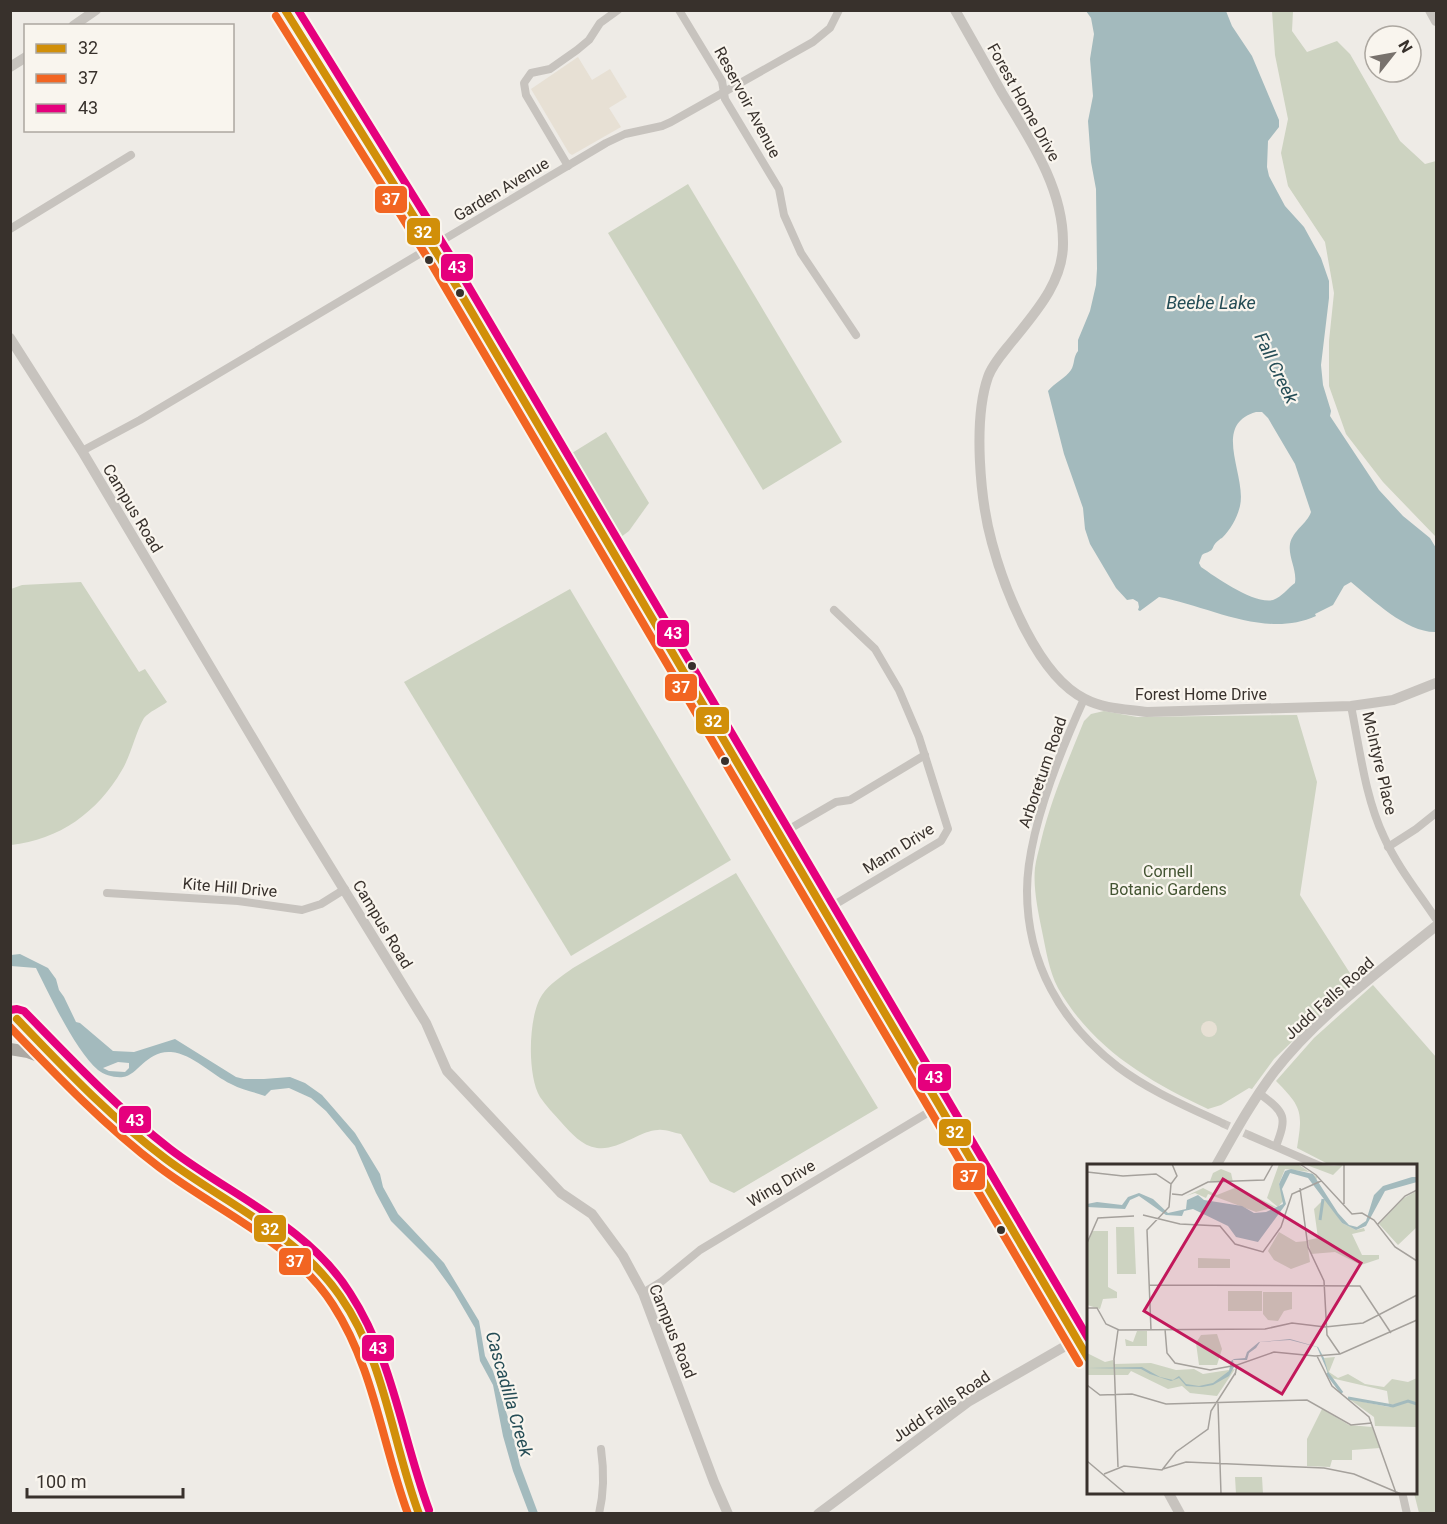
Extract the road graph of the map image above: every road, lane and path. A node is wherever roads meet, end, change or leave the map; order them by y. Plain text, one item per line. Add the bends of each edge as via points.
1 (96, 10) edge
2 (285, 10) edge
3 (618, 10) edge
4 (679, 10) edge
5 (839, 10) edge
6 (955, 10) edge
7 (1430, 10) edge
8 (1437, 21) edge
9 (76, 24) edge
10 (24, 58) edge
11 (10, 67) edge
12 (724, 90) junction
13 (131, 155) dead end
14 (568, 166) junction
15 (10, 229) edge
16 (433, 247) junction
17 (856, 335) dead end
18 (10, 338) edge
19 (82, 451) junction
20 (834, 610) dead end
21 (1437, 683) edge
22 (1084, 699) junction
23 (1351, 706) junction
24 (925, 755) junction
25 (1437, 813) edge
26 (779, 835) junction
27 (1388, 847) junction
28 (345, 889) junction
29 (107, 893) dead end
30 (824, 911) junction
31 (1437, 919) edge
32 (1437, 926) edge
33 (13, 1017) edge
34 (10, 1049) edge
35 (62, 1065) junction
36 (1260, 1094) junction
37 (939, 1106) junction
38 (1222, 1123) tunnel mouth
39 (1251, 1136) tunnel mouth
40 (1276, 1146) junction
41 (1217, 1164) edge
42 (1316, 1164) edge
43 (643, 1293) junction
44 (1087, 1334) edge
45 (1078, 1340) junction
46 (1087, 1355) edge
47 (601, 1449) dead end
48 (1169, 1494) edge
49 (1402, 1494) edge
50 (419, 1514) edge
51 (599, 1514) edge
52 (728, 1514) edge
53 (818, 1514) edge
54 (1180, 1514) edge
55 (1407, 1514) edge

1 - 9 street
2 - 16 street
3 - 14 street via 600,23 581,47 550,69 528,75 524,83 526,95
4 - 12 street, Reservoir Avenue
5 - 12 street, Garden Avenue via 830,28 813,42
6 - 22 street, Forest Home Drive via 1032,142 1060,216 1062,255 1054,283 988,375 980,413 981,470 991,543 1022,622 1042,658
7 - 8 street
10 - 11 street
12 - 14 street, Garden Avenue via 662,126 616,138
12 - 17 street, Reservoir Avenue via 779,189 784,215 801,253
13 - 15 street
14 - 16 street, Garden Avenue
16 - 19 street, Garden Avenue
16 - 26 street
18 - 19 street, Campus Road
19 - 28 street, Campus Road
20 - 24 street, Mann Drive via 875,649 910,712
21 - 23 street, Forest Home Drive via 1394,700
22 - 23 street, Forest Home Drive via 1147,712
22 - 38 street, Arboretum Road via 1053,776 1034,841 1027,889 1037,956 1060,1008 1091,1043 1146,1086
23 - 27 street, McIntyre Place via 1374,814
24 - 26 street via 850,800 836,802
24 - 30 street, Mann Drive via 948,829 941,841
25 - 27 street
26 - 30 street
27 - 31 street, McIntyre Place
28 - 29 street, Kite Hill Drive via 302,910 238,901
28 - 43 street, Campus Road via 426,1023 444,1066 561,1192 596,1219
30 - 37 street
32 - 36 street, Judd Falls Road via 1320,1023
33 - 35 main road
34 - 35 main road
35 - 50 main road via 156,1152 277,1232 334,1288 355,1320 380,1377
36 - 40 street via 1282,1113 1283,1127
36 - 41 street, Judd Falls Road
37 - 43 street, Wing Drive via 700,1250
37 - 45 street
39 - 40 street
40 - 42 street
43 - 52 street, Campus Road
44 - 45 street, Judd Falls Road
45 - 46 street
45 - 53 street, Judd Falls Road via 968,1402
47 - 51 street
48 - 54 street
49 - 55 street

